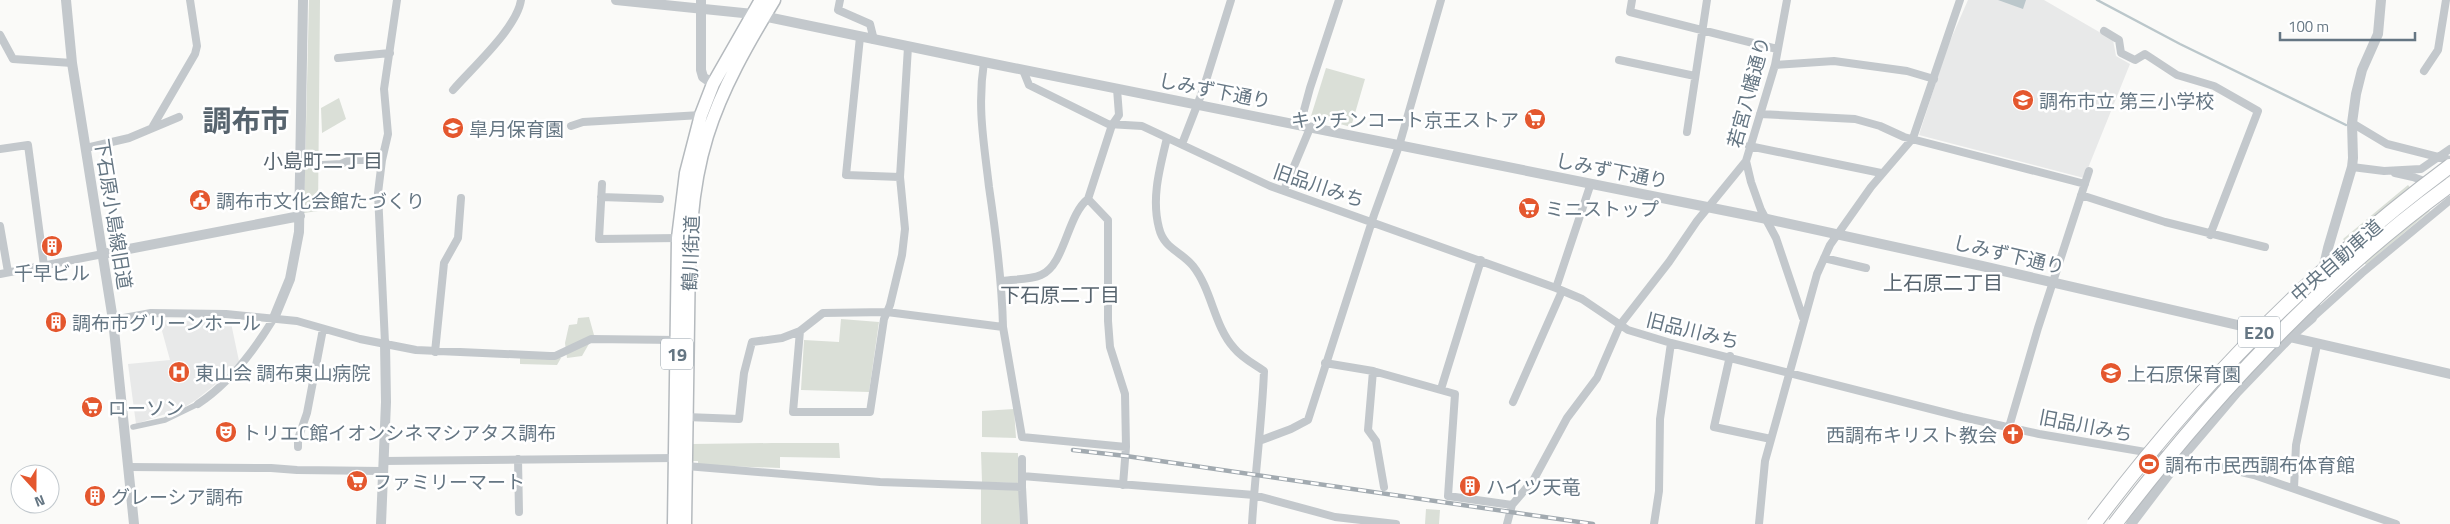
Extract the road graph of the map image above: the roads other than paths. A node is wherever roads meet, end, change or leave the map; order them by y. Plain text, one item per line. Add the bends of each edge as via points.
1 (66, 0) edge
2 (190, 0) edge
3 (304, 0) edge
4 (397, 0) edge
5 (521, 0) edge
6 (616, 0) edge
7 (760, 0) edge
8 (774, 0) edge
9 (840, 0) edge
10 (1231, 0) edge
11 (1339, 0) edge
12 (1441, 0) edge
13 (1632, 0) edge
14 (1707, 0) edge
15 (1787, 0) edge
16 (1960, 0) edge
17 (2380, 0) edge
18 (2446, 0) edge
19 (701, 4) edge
20 (758, 15) junction
21 (1702, 31) junction
22 (2104, 31) dead end
23 (0, 35) edge
24 (860, 37) junction
25 (874, 40) junction
26 (908, 47) junction
27 (1778, 50) junction
28 (390, 52) junction
29 (338, 58) dead end
30 (1620, 60) dead end
31 (984, 62) junction
32 (72, 63) junction
33 (1775, 65) junction
34 (1023, 70) junction
35 (2424, 71) dead end
36 (1695, 76) junction
37 (1934, 79) junction
38 (713, 84) junction
39 (1116, 89) junction
40 (453, 90) dead end
41 (1197, 105) junction
42 (1760, 114) junction
43 (701, 115) junction
44 (180, 117) dead end
45 (2352, 122) junction
46 (1112, 125) junction
47 (152, 126) junction
48 (571, 126) dead end
49 (1305, 126) junction
50 (1687, 132) dead end
51 (1167, 138) junction
52 (1913, 138) junction
53 (1182, 144) junction
54 (1399, 146) junction
55 (1749, 146) junction
56 (86, 148) junction
57 (0, 149) edge
58 (2450, 149) edge
59 (382, 160) junction
60 (2450, 160) edge
61 (2445, 161) edge
62 (1746, 162) junction
63 (323, 165) dead end
64 (2352, 167) junction
65 (2089, 171) dead end
66 (2384, 171) junction
67 (1882, 173) junction
68 (900, 177) junction
69 (1591, 183) junction
70 (602, 184) dead end
71 (2085, 184) junction
72 (2450, 185) edge
73 (1284, 190) junction
74 (2450, 190) edge
75 (2081, 195) junction
76 (601, 197) junction
77 (461, 198) dead end
78 (660, 199) dead end
79 (1088, 199) junction
80 (2450, 200) edge
81 (1708, 207) junction
82 (300, 216) junction
83 (1767, 219) junction
84 (1372, 221) junction
85 (0, 226) edge
86 (1838, 233) junction
87 (2210, 235) junction
88 (678, 238) junction
89 (2265, 247) dead end
90 (103, 254) junction
91 (1824, 258) junction
92 (1481, 260) junction
93 (44, 266) junction
94 (1866, 268) dead end
95 (4, 273) edge
96 (1002, 281) junction
97 (2054, 283) junction
98 (1559, 290) junction
99 (887, 312) junction
100 (274, 318) junction
101 (2312, 318) junction
102 (113, 320) junction
103 (1804, 320) junction
104 (1620, 325) junction
105 (1003, 327) junction
106 (323, 329) junction
107 (800, 331) junction
108 (2291, 336) junction
109 (677, 340) junction
110 (1671, 342) junction
111 (385, 343) junction
112 (2317, 345) junction
113 (435, 352) junction
114 (1730, 356) junction
115 (1325, 363) junction
116 (1372, 371) junction
117 (1791, 372) junction
118 (2450, 374) edge
119 (1440, 389) junction
120 (1513, 402) dead end
121 (198, 404) joint
122 (686, 417) junction
123 (133, 427) dead end
124 (2009, 427) junction
125 (1771, 439) junction
126 (1259, 441) junction
127 (298, 447) dead end
128 (1126, 447) junction
129 (2181, 458) junction
130 (518, 459) junction
131 (1022, 459) dead end
132 (680, 462) junction
133 (383, 466) junction
134 (129, 467) junction
135 (1022, 476) junction
136 (1123, 485) junction
137 (1022, 487) junction
138 (1384, 487) dead end
139 (2294, 488) junction
140 (1254, 495) junction
141 (1512, 505) junction
142 (519, 512) dead end
143 (134, 524) edge
144 (381, 524) edge
145 (674, 524) edge
146 (685, 524) edge
147 (1024, 524) edge
148 (1252, 524) edge
149 (1396, 524) edge
150 (1507, 524) edge
151 (1654, 524) edge
152 (1759, 524) edge
153 (2094, 524) edge
154 (2114, 524) edge
155 (2131, 524) edge
156 (2396, 524) edge

1 - 32 street, 下石原小島線旧道
2 - 47 street via 197,46 195,54
3 - 82 street
4 - 28 street
5 - 40 street via 507,31
6 - 19 street, しみず下通り
7 - 20 main road, 鶴川街道 / 19
8 - 20 main road, 鶴川街道 / 19
9 - 25 street via 838,10 870,24
10 - 41 street
11 - 49 street via 1310,88
12 - 54 street
13 - 21 street via 1630,12
14 - 21 street
15 - 27 street, 若宮八幡通り
16 - 37 street
17 - 45 street via 2378,34 2362,70
18 - 35 street via 2438,50
19 - 20 street, しみず下通り
19 - 38 street via 701,70
20 - 24 street, しみず下通り
20 - 38 main road, 鶴川街道 / 19
20 - 122 main road, 鶴川街道 / 19 via 716,109 695,187 689,247
21 - 27 street
21 - 36 street
22 - 87 street via 2119,40 2121,52 2135,60 2145,54 2177,75 2214,86 2258,111
23 - 32 street via 12,59
24 - 25 street, しみず下通り
24 - 68 street via 846,175
25 - 26 street, しみず下通り
26 - 31 street, しみず下通り
26 - 68 street
27 - 33 street, 若宮八幡通り
28 - 29 street
28 - 59 street via 384,89 388,134
30 - 36 street
31 - 34 street, しみず下通り
31 - 96 street via 980,91 982,140
32 - 56 street, 下石原小島線旧道
33 - 37 street via 1834,61
33 - 42 street, 若宮八幡通り
34 - 39 street, しみず下通り
34 - 46 street, 旧品川みち via 1029,85
36 - 50 street
37 - 52 street
38 - 43 main road, 鶴川街道 / 19
39 - 41 street, しみず下通り
39 - 46 street via 1119,115
41 - 49 street, しみず下通り
41 - 53 street
42 - 52 street via 1855,119
42 - 55 street, 若宮八幡通り
43 - 48 street via 584,122
43 - 88 main road, 鶴川街道 / 19 via 686,173
44 - 47 street
45 - 61 street via 2386,144
45 - 64 street
46 - 51 street, 旧品川みち via 1142,126
46 - 79 street
47 - 56 street via 130,138
49 - 54 street, しみず下通り
49 - 73 street
51 - 53 street, 旧品川みち
51 - 126 street via 1156,187 1161,237 1199,275 1234,349 1264,371
52 - 67 street
52 - 71 street
53 - 73 street, 旧品川みち
54 - 69 street, しみず下通り
54 - 84 street
55 - 62 street, 若宮八幡通り
55 - 67 street
56 - 90 street, 下石原小島線旧道
57 - 93 street via 28,145
58 - 61 street
59 - 63 street via 350,160
59 - 111 street via 378,217
60 - 61 street
61 - 66 street via 2421,169
61 - 153 highway, 中央自動車道 / E20, bridge via 2278,311 2207,387 2132,474
62 - 81 street
62 - 83 street, 若宮八幡通り via 1758,202
64 - 66 street
64 - 101 street
65 - 71 street
66 - 74 street
67 - 86 street
68 - 99 street via 905,228 902,255
69 - 81 street, しみず下通り
69 - 98 street
70 - 76 street
71 - 75 street
72 - 154 highway, 中央自動車道 / E20, bridge via 2377,243 2290,323 2219,397
73 - 84 street, 旧品川みち
75 - 87 street
75 - 97 street
76 - 78 street
76 - 88 street via 599,239
77 - 113 street via 458,238 444,262
79 - 96 street via 1076,214 1049,270 1034,277
79 - 128 street via 1108,220 1110,347 1125,394
80 - 101 street
81 - 83 street, しみず下通り
81 - 104 street
82 - 90 street
82 - 100 street via 300,232 290,279
83 - 86 street, しみず下通り
83 - 103 street, 若宮八幡通り
84 - 92 street, 旧品川みち
84 - 115 street
85 - 95 street
86 - 91 street
86 - 97 street, しみず下通り
87 - 89 street
88 - 109 main road, 鶴川街道 / 19
90 - 93 street
90 - 102 street, 下石原小島線旧道
91 - 94 street
91 - 103 street
92 - 98 street, 旧品川みち
92 - 119 street
93 - 95 street
96 - 105 street
97 - 108 street, しみず下通り
97 - 124 street
98 - 104 street, 旧品川みち via 1582,299
98 - 120 street
99 - 105 street
99 - 107 street via 823,313
99 - 107 street via 870,412 793,412
100 - 102 street via 151,313
100 - 106 street
100 - 121 street via 256,347 223,384
101 - 108 street
102 - 134 street, 下石原小島線旧道
103 - 117 street
104 - 110 street, 旧品川みち
104 - 141 street via 1597,378 1567,418 1534,479
105 - 128 street via 1022,437
106 - 111 street
106 - 127 street
107 - 122 street via 782,338 752,342 744,373 739,419
108 - 112 street, しみず下通り
108 - 129 street via 2237,392
109 - 113 street via 591,339 555,356
109 - 132 main road, 鶴川街道 / 19
110 - 114 street, 旧品川みち
110 - 151 street via 1660,419 1659,491
111 - 113 street
111 - 133 street
112 - 118 street, しみず下通り
112 - 139 street via 2296,445
114 - 117 street, 旧品川みち
114 - 125 street via 1714,427
115 - 116 street
115 - 126 street via 1308,420
116 - 119 street
116 - 138 street via 1368,430 1376,442
117 - 124 street, 旧品川みち via 1891,400
117 - 125 street
119 - 141 street via 1455,394 1448,496
121 - 123 street via 165,420
122 - 132 main road, 鶴川街道 / 19
124 - 129 street, 旧品川みち
125 - 152 street via 1762,479
126 - 140 street
128 - 136 street
129 - 139 street, 旧品川みち
129 - 155 street
130 - 132 street
130 - 133 street
130 - 142 street
131 - 135 street
132 - 137 street via 880,482
132 - 145 main road, 鶴川街道 / 19
132 - 146 main road, 鶴川街道 / 19
133 - 134 street via 297,470
133 - 144 street
134 - 143 street, 下石原小島線旧道
135 - 136 street
135 - 137 street
136 - 140 street
137 - 147 street
139 - 156 street, 旧品川みち
140 - 148 street
140 - 149 street via 1335,517
141 - 150 street

